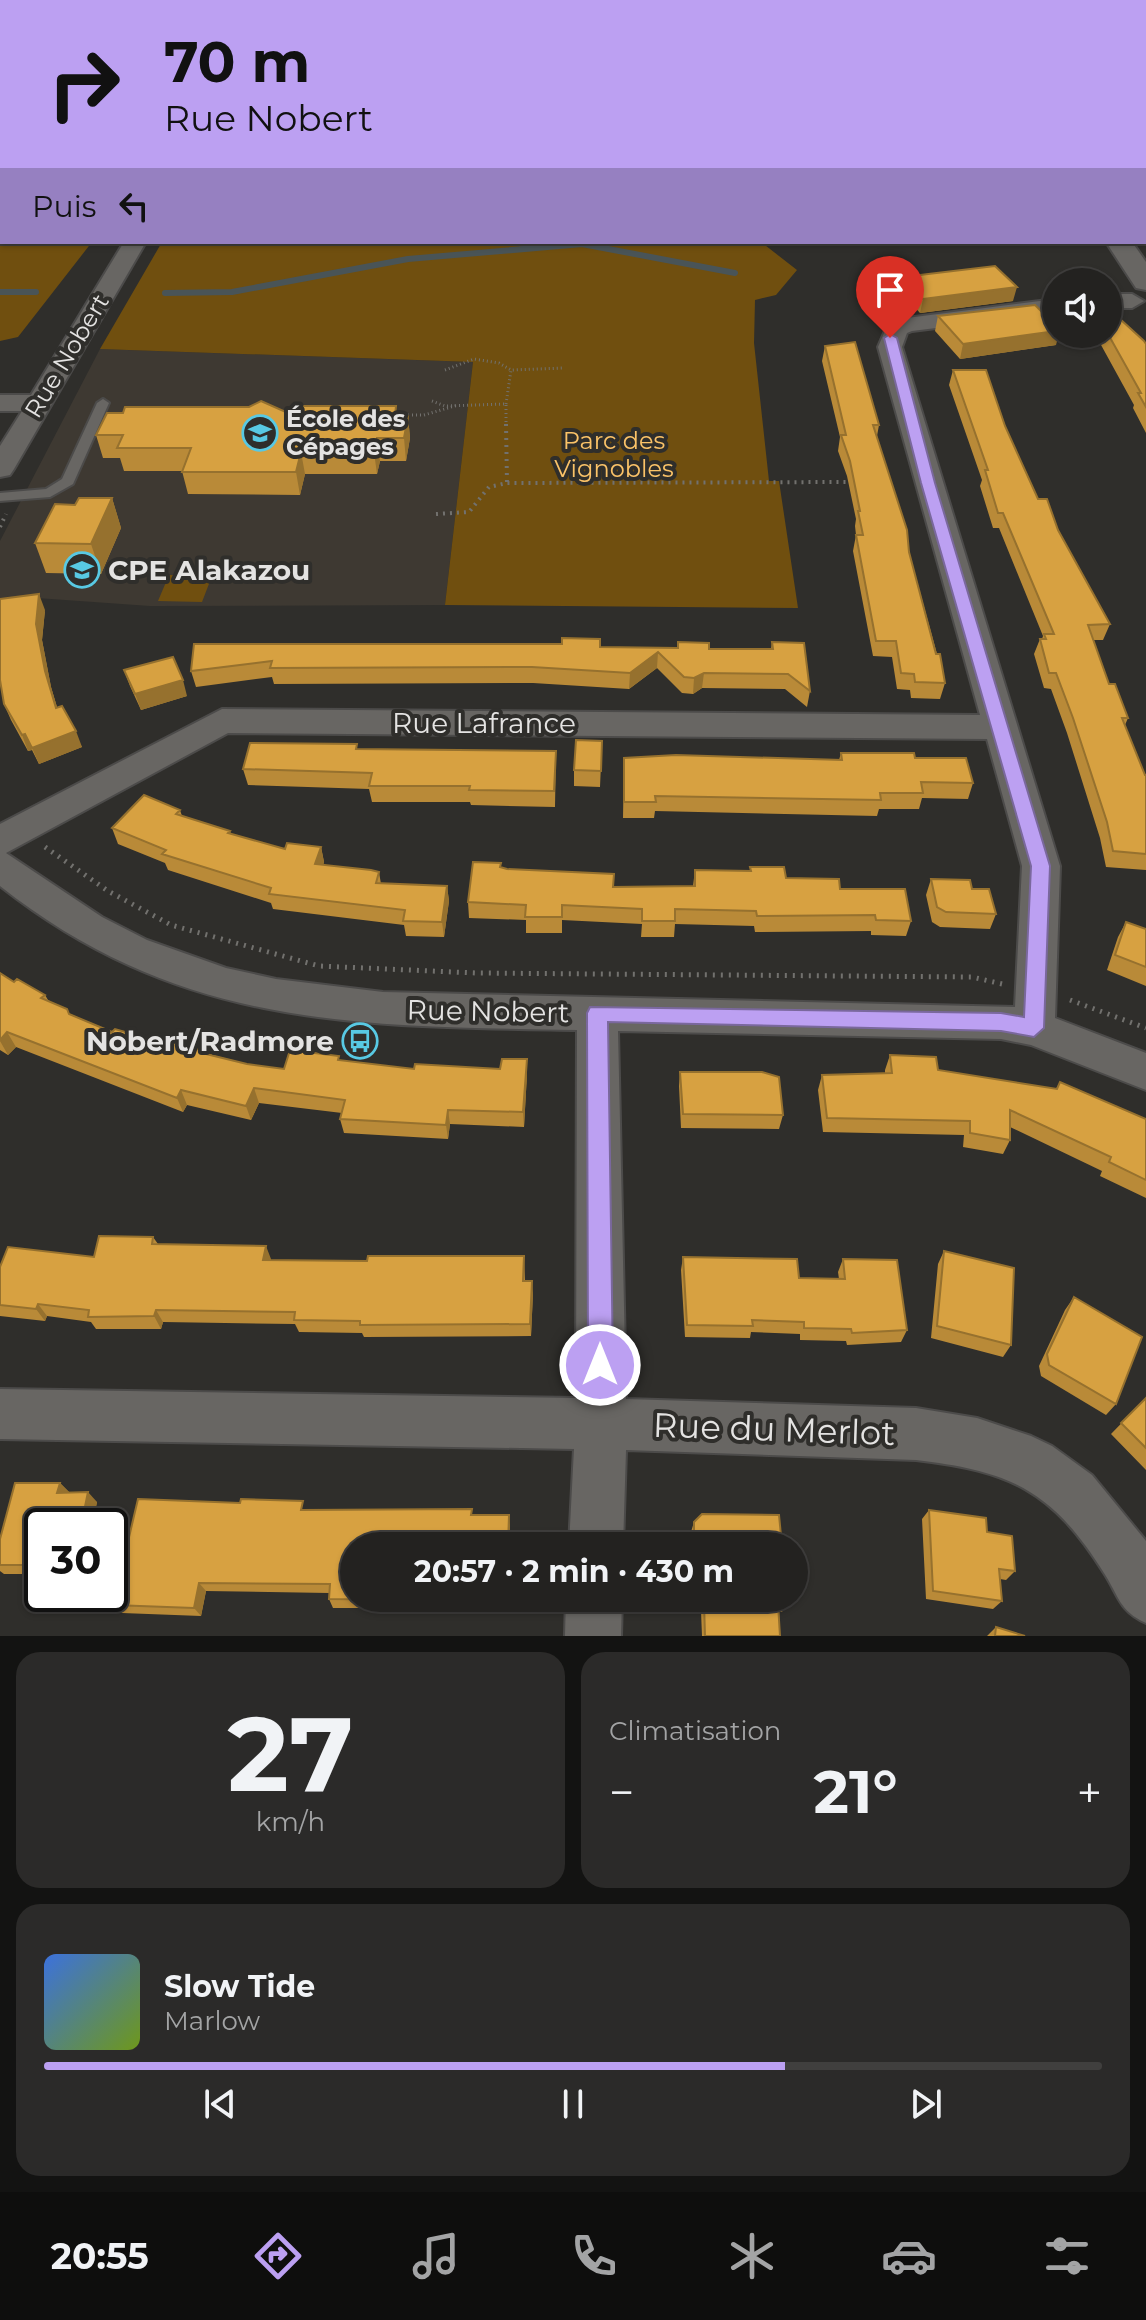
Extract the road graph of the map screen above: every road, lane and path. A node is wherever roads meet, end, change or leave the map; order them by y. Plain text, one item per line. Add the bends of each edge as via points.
1 (134, 244) edge
2 (1120, 244) edge
3 (1136, 297) edge
4 (1042, 308) edge
5 (564, 368) dead end
6 (445, 370) dead end
7 (511, 370) junction
8 (432, 401) dead end
9 (0, 403) edge
10 (40, 403) junction
11 (103, 403) dead end
12 (506, 404) junction
13 (458, 405) junction
14 (377, 415) edge
15 (0, 469) edge
16 (854, 482) edge
17 (507, 483) junction
18 (0, 497) edge
19 (436, 514) dead end
20 (999, 727) junction
21 (13, 834) edge
22 (0, 865) edge
23 (1004, 985) dead end
24 (1060, 998) dead end
25 (597, 1013) junction
26 (1034, 1028) junction
27 (1146, 1028) edge
28 (1146, 1072) edge
29 (0, 1414) edge
30 (601, 1424) junction
31 (597, 1532) edge
32 (1146, 1595) edge
33 (594, 1612) edge
34 (593, 1636) edge

1 - 10 street, Rue Nobert
2 - 3 street
4 - 20 street via 915,322 896,329 890,338
5 - 7 path
6 - 7 path via 474,359
7 - 12 path
8 - 13 path
9 - 10 street
10 - 15 street, Rue Nobert
11 - 18 lane via 68,481 50,493
12 - 13 path
12 - 17 path
13 - 14 path via 424,415
16 - 17 path
17 - 19 path via 489,487 477,509 467,514
20 - 21 street, Rue Lafrance via 222,721
20 - 26 street via 1041,866
21 - 23 path via 171,925 319,966 476,973 972,977
22 - 25 street, Rue Nobert via 74,923 140,954 240,990 302,1003 383,1009
24 - 27 path
25 - 26 street, Rue Nobert via 1001,1022
25 - 30 street
26 - 28 street, Rue Nobert
29 - 30 street, Rue du Merlot
30 - 31 street
30 - 32 street, Rue du Merlot via 916,1434 1015,1455 1060,1482 1101,1525
33 - 34 street

